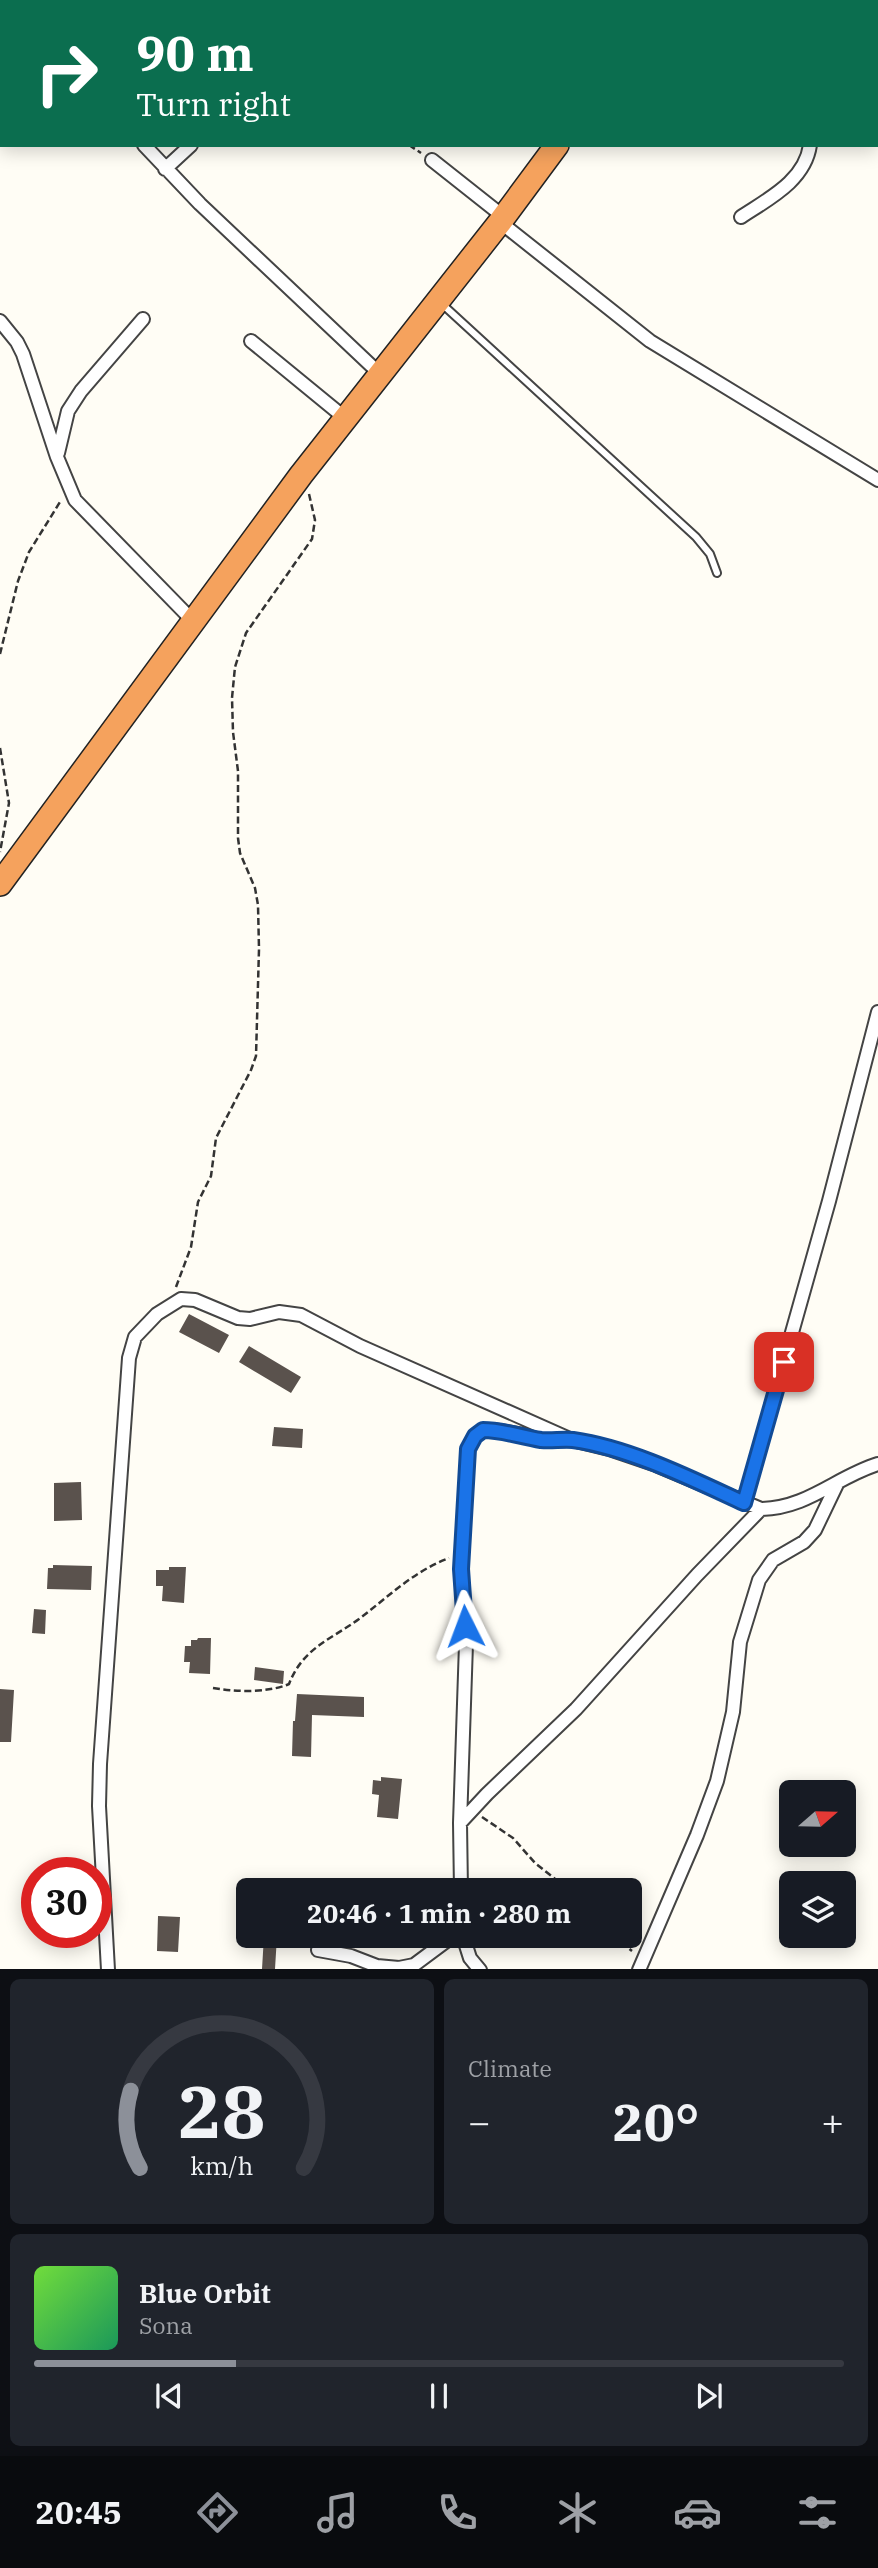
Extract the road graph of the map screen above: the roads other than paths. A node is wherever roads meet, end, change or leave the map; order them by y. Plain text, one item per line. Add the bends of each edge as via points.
1 (146, 147) edge
2 (189, 147) edge
3 (556, 147) edge
4 (809, 147) edge
5 (432, 160) dead end
6 (165, 169) junction
7 (741, 217) dead end
8 (502, 219) junction
9 (438, 300) junction
10 (143, 319) dead end
11 (0, 321) edge
12 (251, 341) dead end
13 (380, 374) junction
14 (345, 418) junction
15 (57, 457) junction
16 (878, 480) edge
17 (717, 573) dead end
18 (194, 622) junction
19 (0, 884) edge
20 (878, 1012) edge
21 (572, 1440) junction
22 (878, 1464) edge
23 (838, 1482) junction
24 (744, 1503) junction
25 (761, 1509) junction
26 (460, 1824) junction
27 (461, 1878) edge
28 (437, 1948) edge
29 (467, 1948) edge
30 (318, 1950) dead end
31 (642, 1964) edge
32 (108, 1969) edge
33 (480, 1969) edge

1 - 6 street
2 - 6 street
3 - 8 highway
4 - 7 street via 804,165 791,180
5 - 8 street
6 - 13 street
8 - 9 highway
8 - 16 street via 650,341
9 - 13 highway
9 - 17 lane via 696,537 710,554
10 - 15 street via 68,411
11 - 15 street via 23,354
12 - 14 street
13 - 14 highway
14 - 18 highway
15 - 18 street via 75,500
18 - 19 highway
20 - 24 street
21 - 24 street via 656,1465
21 - 26 street via 483,1430 468,1449 462,1553 466,1644
21 - 32 street via 301,1315 279,1312 238,1318 181,1299 157,1314 135,1337 129,1358 100,1764
22 - 23 street
23 - 25 street via 807,1500
23 - 31 street via 815,1530 773,1560 759,1580 740,1642 733,1712 717,1780
24 - 25 street
25 - 26 street via 576,1709
26 - 27 street
28 - 30 street via 414,1965 399,1968
29 - 33 street

